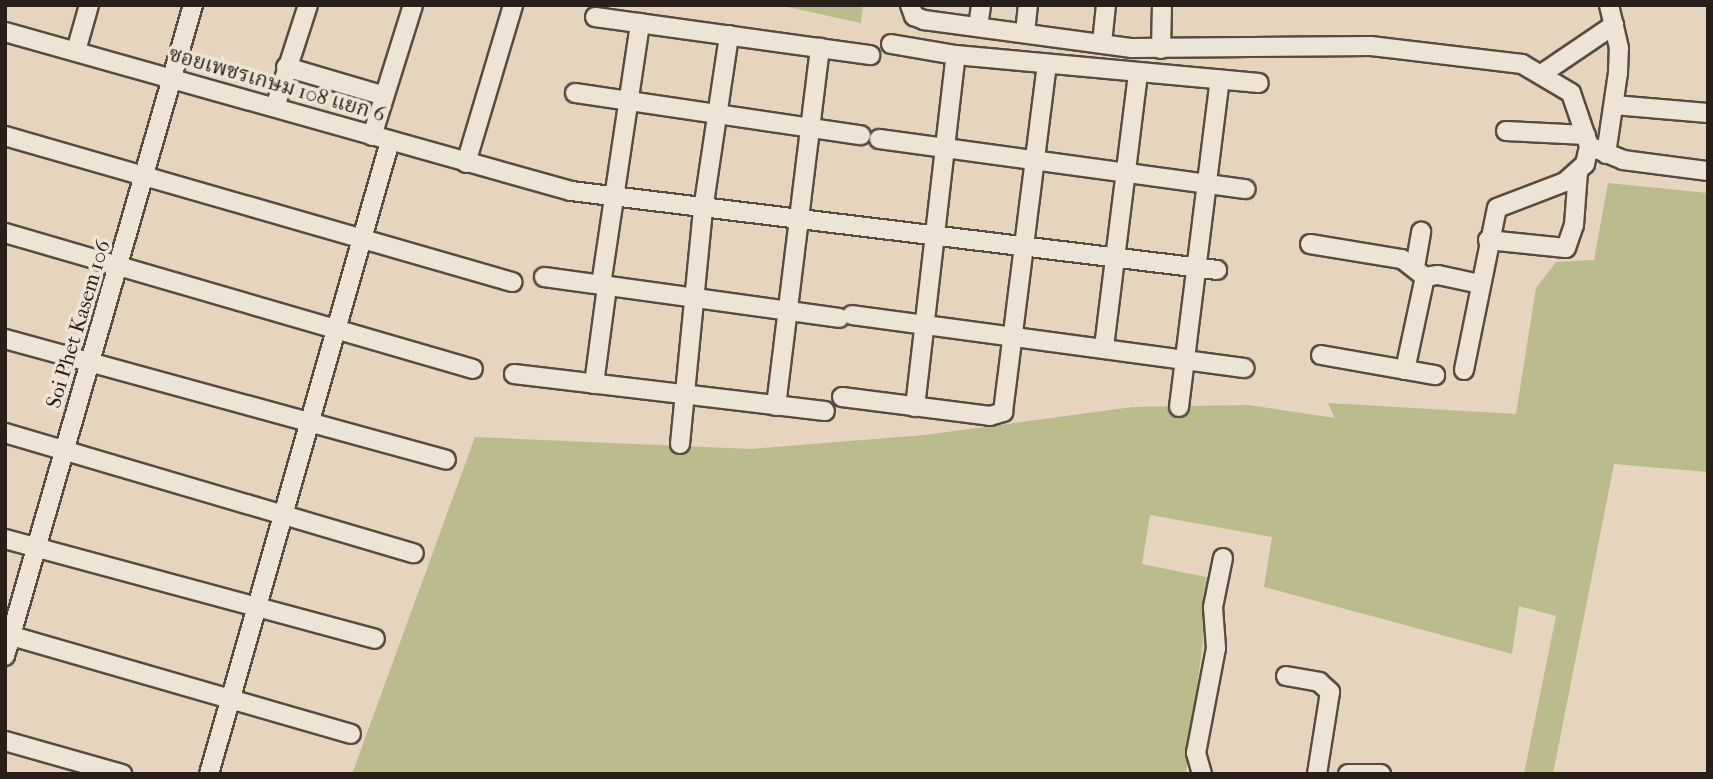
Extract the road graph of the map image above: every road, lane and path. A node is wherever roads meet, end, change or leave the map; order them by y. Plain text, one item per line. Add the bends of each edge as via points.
1 (89, 5) edge
2 (193, 5) edge
3 (308, 5) edge
4 (413, 5) edge
5 (513, 5) edge
6 (910, 5) edge
7 (981, 5) edge
8 (1028, 5) edge
9 (1106, 5) edge
10 (1162, 5) edge
11 (1609, 5) edge
12 (595, 17) dead end
13 (640, 23) junction
14 (1614, 25) junction
15 (978, 27) junction
16 (5, 32) edge
17 (1025, 33) junction
18 (729, 35) junction
19 (1102, 43) junction
20 (891, 44) dead end
21 (820, 48) junction
22 (1161, 49) junction
23 (76, 51) junction
24 (870, 55) dead end
25 (957, 55) junction
26 (1048, 64) junction
27 (286, 67) junction
28 (1138, 73) junction
29 (1543, 73) junction
30 (171, 77) junction
31 (1220, 80) junction
32 (1259, 83) dead end
33 (575, 93) dead end
34 (382, 95) junction
35 (631, 102) junction
36 (1614, 105) junction
37 (275, 107) junction
38 (1708, 113) edge
39 (720, 116) junction
40 (810, 129) junction
41 (1506, 131) dead end
42 (861, 135) dead end
43 (5, 136) edge
44 (372, 136) junction
45 (879, 139) dead end
46 (390, 141) junction
47 (1587, 141) junction
48 (946, 148) junction
49 (1605, 154) junction
50 (1035, 160) junction
51 (466, 163) junction
52 (1708, 171) edge
53 (1125, 172) junction
54 (1577, 172) junction
55 (147, 176) junction
56 (1207, 184) junction
57 (1247, 189) dead end
58 (615, 193) junction
59 (703, 210) junction
60 (797, 221) junction
61 (1422, 232) dead end
62 (5, 233) edge
63 (934, 236) junction
64 (362, 239) junction
65 (1488, 240) junction
66 (1310, 244) dead end
67 (1026, 247) junction
68 (1116, 258) junction
69 (120, 265) junction
70 (1195, 267) junction
71 (1217, 270) dead end
72 (1420, 272) junction
73 (544, 277) dead end
74 (512, 282) dead end
75 (1480, 284) junction
76 (604, 285) junction
77 (696, 298) junction
78 (787, 311) junction
79 (925, 324) junction
80 (337, 328) junction
81 (1012, 336) junction
82 (5, 339) edge
83 (1104, 347) junction
84 (1321, 355) dead end
85 (1186, 357) junction
86 (89, 364) junction
87 (1244, 368) dead end
88 (473, 369) dead end
89 (1405, 370) junction
90 (1464, 370) dead end
91 (514, 374) dead end
92 (1434, 375) dead end
93 (594, 384) junction
94 (684, 396) junction
95 (842, 397) dead end
96 (776, 406) junction
97 (915, 407) junction
98 (1179, 407) dead end
99 (825, 411) dead end
100 (310, 423) junction
101 (5, 433) edge
102 (680, 444) dead end
103 (64, 449) junction
104 (446, 460) dead end
105 (284, 514) junction
106 (5, 539) edge
107 (36, 548) junction
108 (414, 553) dead end
109 (1223, 558) dead end
110 (257, 608) junction
111 (8, 635) edge
112 (375, 639) dead end
113 (5, 656) edge
114 (1286, 676) dead end
115 (231, 699) junction
116 (351, 734) dead end
117 (5, 741) edge
118 (122, 774) edge
119 (209, 774) edge
120 (1202, 774) edge
121 (1317, 774) edge
122 (1348, 774) edge
123 (1381, 774) edge

1 - 23 street
2 - 30 street, Soi Phet Kasem 106
3 - 27 street
4 - 34 street
5 - 51 street
6 - 15 street via 914,16 924,20
7 - 15 street
8 - 17 street
9 - 19 street
10 - 22 street
11 - 14 street
12 - 13 street
13 - 18 street
13 - 35 street
14 - 29 street
14 - 36 street via 1619,48
15 - 17 street
16 - 23 street, ซอยเพชรเกษม 108 แยก 6
17 - 19 street
18 - 21 street
18 - 39 street
19 - 22 street
20 - 25 street
21 - 24 street
21 - 40 street
22 - 29 street via 1371,46 1522,64
23 - 30 street, ซอยเพชรเกษม 108 แยก 6
25 - 26 street
25 - 48 street
26 - 28 street
26 - 50 street
27 - 34 street
27 - 37 street
28 - 31 street
28 - 53 street
29 - 47 street via 1571,93
30 - 37 street, ซอยเพชรเกษม 108 แยก 6
30 - 55 street, Soi Phet Kasem 106
31 - 32 street
31 - 56 street
33 - 35 street
34 - 44 street
35 - 39 street
35 - 58 street
36 - 38 street
36 - 49 street
37 - 44 street, ซอยเพชรเกษม 108 แยก 6
39 - 40 street
39 - 59 street
40 - 42 street
40 - 60 street
41 - 47 street
43 - 55 street
44 - 46 street, ซอยเพชรเกษม 108 แยก 6
45 - 48 street
46 - 51 street, ซอยเพชรเกษม 108 แยก 6
46 - 64 street
47 - 49 street
47 - 54 street via 1585,164
48 - 50 street
48 - 63 street
49 - 52 street
50 - 53 street
50 - 67 street
51 - 58 street, ซอยเพชรเกษม 108 แยก 6 via 571,191
53 - 56 street
53 - 68 street
54 - 65 street via 1549,189 1500,204
54 - 65 street via 1574,225 1566,248
55 - 64 street
55 - 69 street, Soi Phet Kasem 106
56 - 57 street
56 - 70 street
58 - 59 street, ซอยเพชรเกษม 108 แยก 6
58 - 76 street
59 - 60 street, ซอยเพชรเกษม 108 แยก 6
59 - 77 street
60 - 63 street, ซอยเพชรเกษม 108 แยก 6
60 - 78 street
61 - 72 street
62 - 69 street
63 - 67 street, ซอยเพชรเกษม 108 แยก 6
63 - 79 street
64 - 74 street
64 - 80 street
65 - 75 street
66 - 72 street via 1402,259
67 - 68 street, ซอยเพชรเกษม 108 แยก 6
67 - 81 street
68 - 70 street, ซอยเพชรเกษม 108 แยก 6
68 - 83 street
69 - 80 street
69 - 86 street, Soi Phet Kasem 106
70 - 71 street, ซอยเพชรเกษม 108 แยก 6
70 - 85 street
72 - 75 street
72 - 89 street
73 - 76 street
75 - 90 street
76 - 77 street
76 - 93 street
77 - 78 street
77 - 94 street
78 - 79 street
78 - 96 street
79 - 81 street
79 - 97 street
80 - 88 street
80 - 100 street
81 - 83 street
81 - 97 street via 999,416
82 - 86 street
83 - 85 street
84 - 89 street
85 - 87 street
85 - 98 street
86 - 100 street
86 - 103 street, Soi Phet Kasem 106
89 - 92 street
91 - 93 street
93 - 94 street
94 - 96 street
94 - 102 street
95 - 97 street
96 - 99 street
100 - 104 street
100 - 105 street
101 - 103 street
103 - 105 street
103 - 107 street, Soi Phet Kasem 106
105 - 108 street
105 - 110 street
106 - 107 street
107 - 110 street
107 - 111 street, Soi Phet Kasem 106
109 - 120 street via 1213,607 1216,648 1196,753
110 - 112 street
110 - 115 street
111 - 113 street, Soi Phet Kasem 106
111 - 115 street
114 - 121 street via 1319,682 1330,692
115 - 116 street
115 - 119 street
117 - 118 street
122 - 123 street

